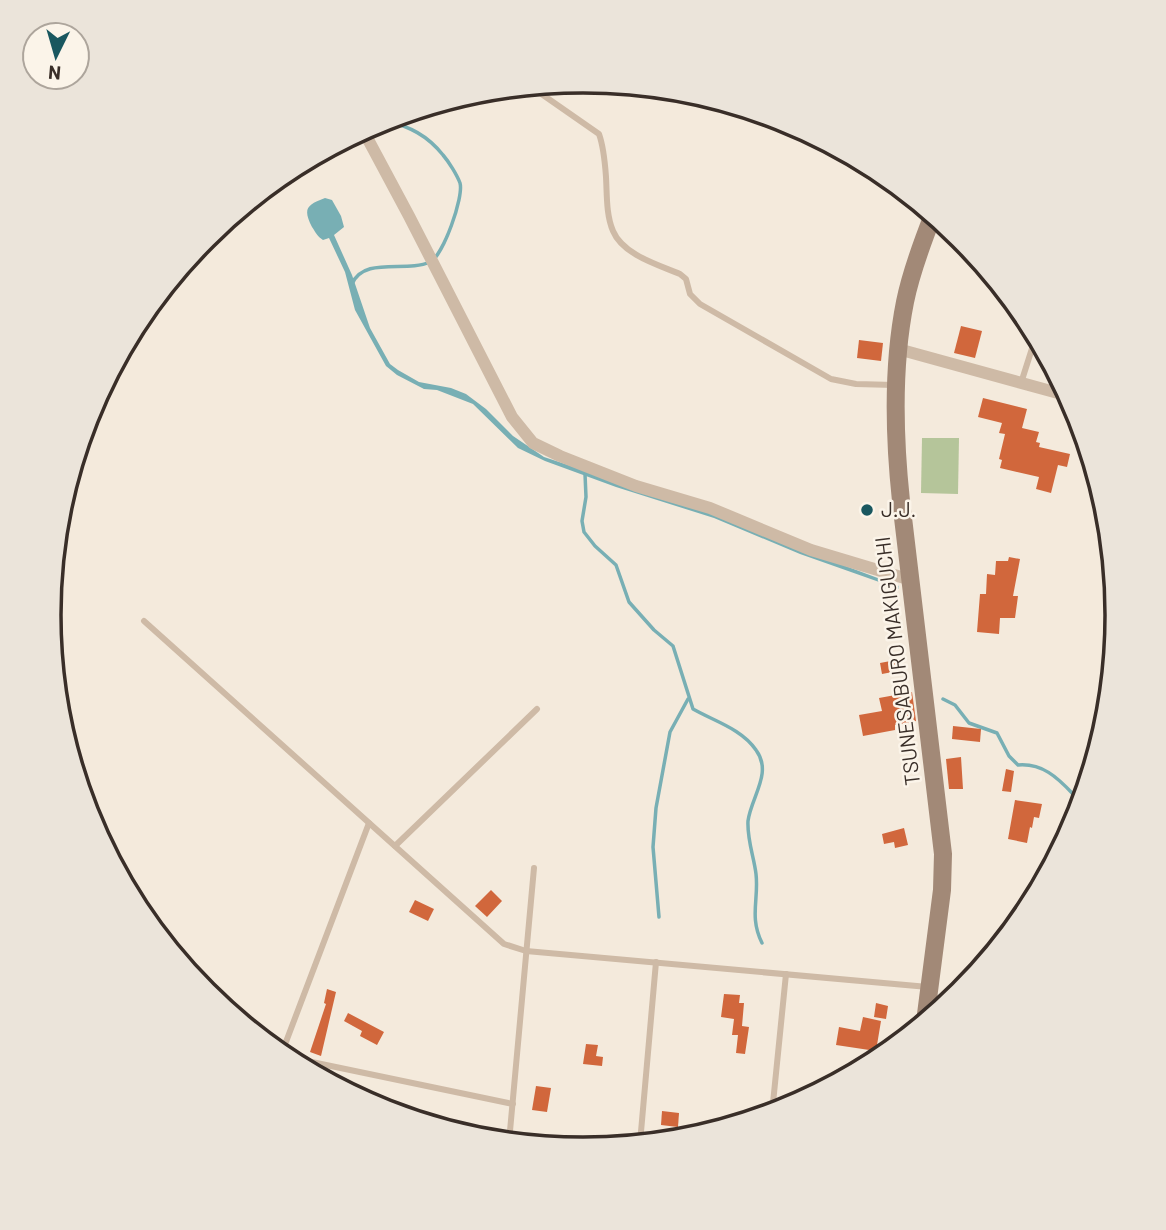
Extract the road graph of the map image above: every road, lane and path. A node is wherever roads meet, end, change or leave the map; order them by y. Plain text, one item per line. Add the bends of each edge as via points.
1 (543, 95) edge
2 (367, 140) edge
3 (930, 225) edge
4 (898, 349) junction
5 (1032, 349) edge
6 (1021, 383) junction
7 (896, 385) junction
8 (1055, 392) edge
9 (911, 579) junction
10 (144, 621) dead end
11 (537, 709) dead end
12 (369, 823) junction
13 (395, 846) junction
14 (534, 868) dead end
15 (526, 951) junction
16 (656, 962) junction
17 (786, 974) junction
18 (929, 987) junction
19 (927, 1007) edge
20 (286, 1044) edge
21 (313, 1062) edge
22 (773, 1101) edge
23 (513, 1104) junction
24 (510, 1131) edge
25 (641, 1133) edge

1 - 7 lane via 599,134 612,231 620,242 680,274 690,294 706,308 831,379
2 - 9 street via 512,417 533,443 811,550
3 - 4 street, TSUNESABURO MAKIGUCHI via 905,300
4 - 6 street
4 - 7 street, TSUNESABURO MAKIGUCHI
5 - 6 lane
6 - 8 street
7 - 9 street, TSUNESABURO MAKIGUCHI via 898,478
9 - 18 street, TSUNESABURO MAKIGUCHI via 943,846
10 - 12 lane
11 - 13 lane
12 - 13 lane
12 - 20 lane
13 - 15 lane via 503,944
14 - 15 lane
15 - 16 lane
15 - 23 lane
16 - 17 lane
16 - 25 lane
17 - 18 lane
17 - 22 lane
18 - 19 street, TSUNESABURO MAKIGUCHI
21 - 23 lane
23 - 24 lane

